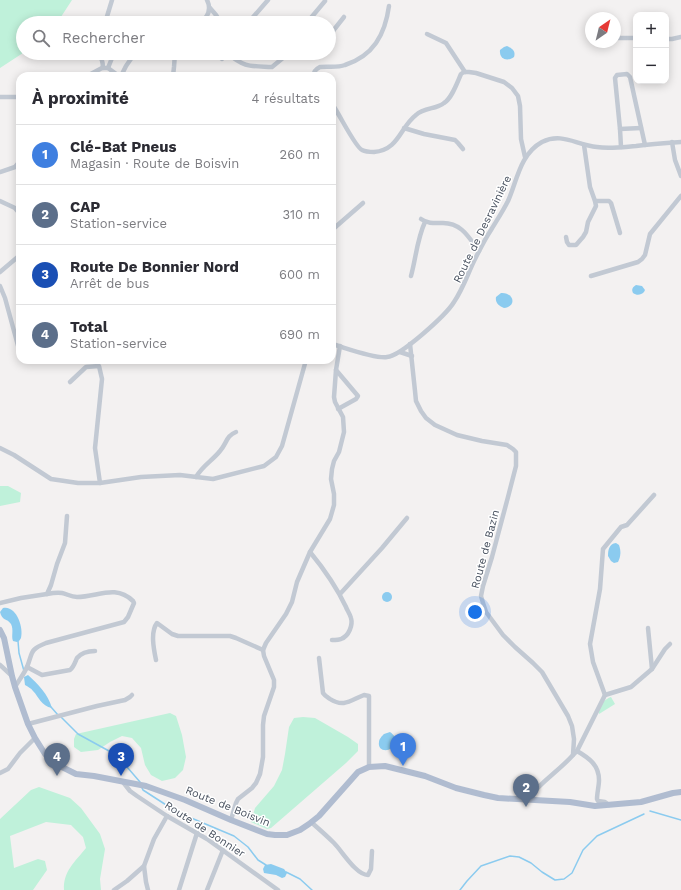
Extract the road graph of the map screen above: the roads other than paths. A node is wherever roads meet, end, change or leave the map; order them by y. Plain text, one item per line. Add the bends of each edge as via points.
1 (112, 0) edge
2 (208, 0) edge
3 (268, 0) edge
4 (325, 1) edge
5 (389, 6) dead end
6 (210, 8) junction
7 (106, 16) edge
8 (208, 16) edge
9 (217, 16) edge
10 (254, 16) edge
11 (312, 16) edge
12 (344, 17) dead end
13 (336, 27) edge
14 (427, 34) dead end
15 (681, 37) edge
16 (621, 38) edge
17 (633, 38) edge
18 (669, 39) edge
19 (103, 60) edge
20 (110, 60) edge
21 (130, 60) edge
22 (174, 60) edge
23 (237, 60) edge
24 (280, 60) edge
25 (105, 68) junction
26 (94, 72) edge
27 (112, 72) edge
28 (122, 72) edge
29 (173, 72) edge
30 (315, 72) edge
31 (465, 72) junction
32 (0, 97) edge
33 (16, 97) edge
34 (336, 110) edge
35 (404, 128) junction
36 (641, 128) junction
37 (620, 129) junction
38 (672, 142) junction
39 (681, 142) edge
40 (584, 145) junction
41 (645, 145) junction
42 (621, 147) junction
43 (463, 149) dead end
44 (526, 157) junction
45 (16, 166) edge
46 (0, 172) edge
47 (681, 176) edge
48 (681, 196) edge
49 (595, 200) junction
50 (0, 201) edge
51 (363, 203) dead end
52 (16, 209) edge
53 (336, 227) edge
54 (620, 233) dead end
55 (566, 237) dead end
56 (479, 251) junction
57 (16, 258) edge
58 (0, 272) edge
59 (411, 276) dead end
60 (590, 276) dead end
61 (0, 286) edge
62 (16, 338) edge
63 (410, 344) junction
64 (336, 345) edge
65 (340, 346) junction
66 (400, 352) junction
67 (412, 356) junction
68 (305, 364) edge
69 (336, 370) junction
70 (70, 382) dead end
71 (338, 409) junction
72 (236, 432) dead end
73 (0, 448) edge
74 (196, 477) junction
75 (100, 483) junction
76 (654, 495) dead end
77 (67, 516) dead end
78 (407, 518) dead end
79 (310, 552) junction
80 (47, 594) junction
81 (340, 594) junction
82 (0, 604) edge
83 (648, 628) dead end
84 (0, 630) edge
85 (332, 640) dead end
86 (670, 644) dead end
87 (263, 650) junction
88 (95, 651) dead end
89 (319, 658) dead end
90 (156, 660) dead end
91 (0, 665) edge
92 (27, 667) junction
93 (652, 669) junction
94 (12, 676) junction
95 (15, 687) junction
96 (132, 695) dead end
97 (604, 696) junction
98 (28, 724) junction
99 (35, 738) junction
100 (575, 753) junction
101 (369, 767) junction
102 (0, 773) edge
103 (123, 782) junction
104 (681, 792) edge
105 (527, 800) junction
106 (610, 805) junction
107 (167, 816) junction
108 (231, 820) junction
109 (311, 822) junction
110 (197, 833) junction
111 (223, 850) junction
112 (372, 850) dead end
113 (144, 866) junction
114 (114, 890) edge
115 (148, 890) edge
116 (179, 890) edge
117 (207, 890) edge
118 (278, 890) edge

1 - 7 street
2 - 6 street
3 - 10 street
4 - 11 street
5 - 30 street via 384,30 369,52 343,66 320,67
6 - 8 street
6 - 9 street
12 - 13 street
14 - 31 street via 446,43
15 - 18 street
16 - 17 street
19 - 25 street
20 - 25 street
21 - 28 street
22 - 29 street
23 - 24 street via 247,66 272,67
25 - 26 street
25 - 27 street
31 - 35 street via 461,74 450,98 444,104 416,114
31 - 44 street via 504,82 518,96 521,139
32 - 33 street
34 - 35 street via 362,151 376,152 386,149
35 - 43 street via 454,140
36 - 37 street
36 - 37 street via 630,77 627,74 617,75 615,78
36 - 41 street
37 - 42 street
38 - 39 street, Route de Desravinière
38 - 41 street, Route de Desravinière
38 - 47 street
40 - 42 street, Route de Desravinière via 599,148
40 - 44 street, Route de Desravinière via 568,139 548,139 532,149
40 - 49 street via 590,187
41 - 42 street, Route de Desravinière
44 - 56 street, Route de Desravinière via 508,200
45 - 46 street
48 - 60 street via 650,234 642,260
49 - 54 street via 611,203
49 - 55 street via 596,206 586,232 579,242 576,245 569,245
50 - 52 street
51 - 53 street
56 - 59 street via 459,227 448,223 423,221
56 - 63 street, Route de Desravinière via 454,303
57 - 58 street
61 - 62 street
63 - 66 street, Route de Desravinière
63 - 67 street, Route de Bazin
64 - 65 street, Route de Desravinière
65 - 66 street, Route de Desravinière via 378,358 387,358
65 - 69 street
66 - 67 street
67 - 100 street, Route de Bazin via 416,401 426,418 457,435 507,445 516,452 512,485 483,586 483,603 486,612 503,634 542,672 568,716 572,726
68 - 74 street via 282,446 276,457 264,466 213,479
69 - 71 street via 334,397
69 - 71 street via 358,396 356,400
70 - 75 street via 86,367 99,366 102,379 95,448
71 - 79 street via 343,417 344,432 332,469 334,505 330,519
72 - 74 street via 230,435 220,452 201,468
73 - 75 street via 51,479
74 - 75 street via 141,477
76 - 97 street via 603,549 600,589 590,644
77 - 80 street via 65,543
78 - 81 street
79 - 81 street
79 - 87 street via 297,582 292,602
80 - 82 street
80 - 92 street via 58,592 82,597 111,592 128,596 134,603 124,622 37,647 31,654
81 - 85 street via 351,618 350,628 344,637
83 - 93 street
84 - 94 main road, Route de Boisvin
86 - 93 street
87 - 90 street via 230,636 178,636 157,624 153,646
87 - 108 street via 274,687 264,716 260,774 252,788 238,799
88 - 92 street via 81,655 70,670 42,675
89 - 101 street via 324,695 342,704 364,695 369,696
91 - 94 street
92 - 95 street
93 - 97 street via 631,688
94 - 95 main road, Route de Boisvin
95 - 98 main road, Route de Boisvin
96 - 98 street via 125,700
97 - 100 street
98 - 99 main road, Route de Boisvin
99 - 102 street via 8,769
99 - 103 main road, Route de Boisvin via 45,754 56,764 76,774
100 - 105 street
100 - 106 street via 595,764 599,775 597,799
101 - 105 main road via 385,766 425,776 484,796
101 - 109 main road, Route de Boisvin via 358,772
103 - 107 street, Route de Bonnier via 130,791
103 - 108 main road, Route de Boisvin via 144,786 185,800
104 - 106 main road via 641,802
105 - 106 main road
107 - 110 street, Route de Bonnier
107 - 113 street via 154,839
108 - 109 main road, Route de Boisvin via 276,835 287,835
109 - 112 street via 335,844 358,871 365,875 372,869
110 - 111 street, Route de Bonnier
110 - 116 street
111 - 117 street
111 - 118 street, Route de Bonnier
113 - 114 street
113 - 115 street

